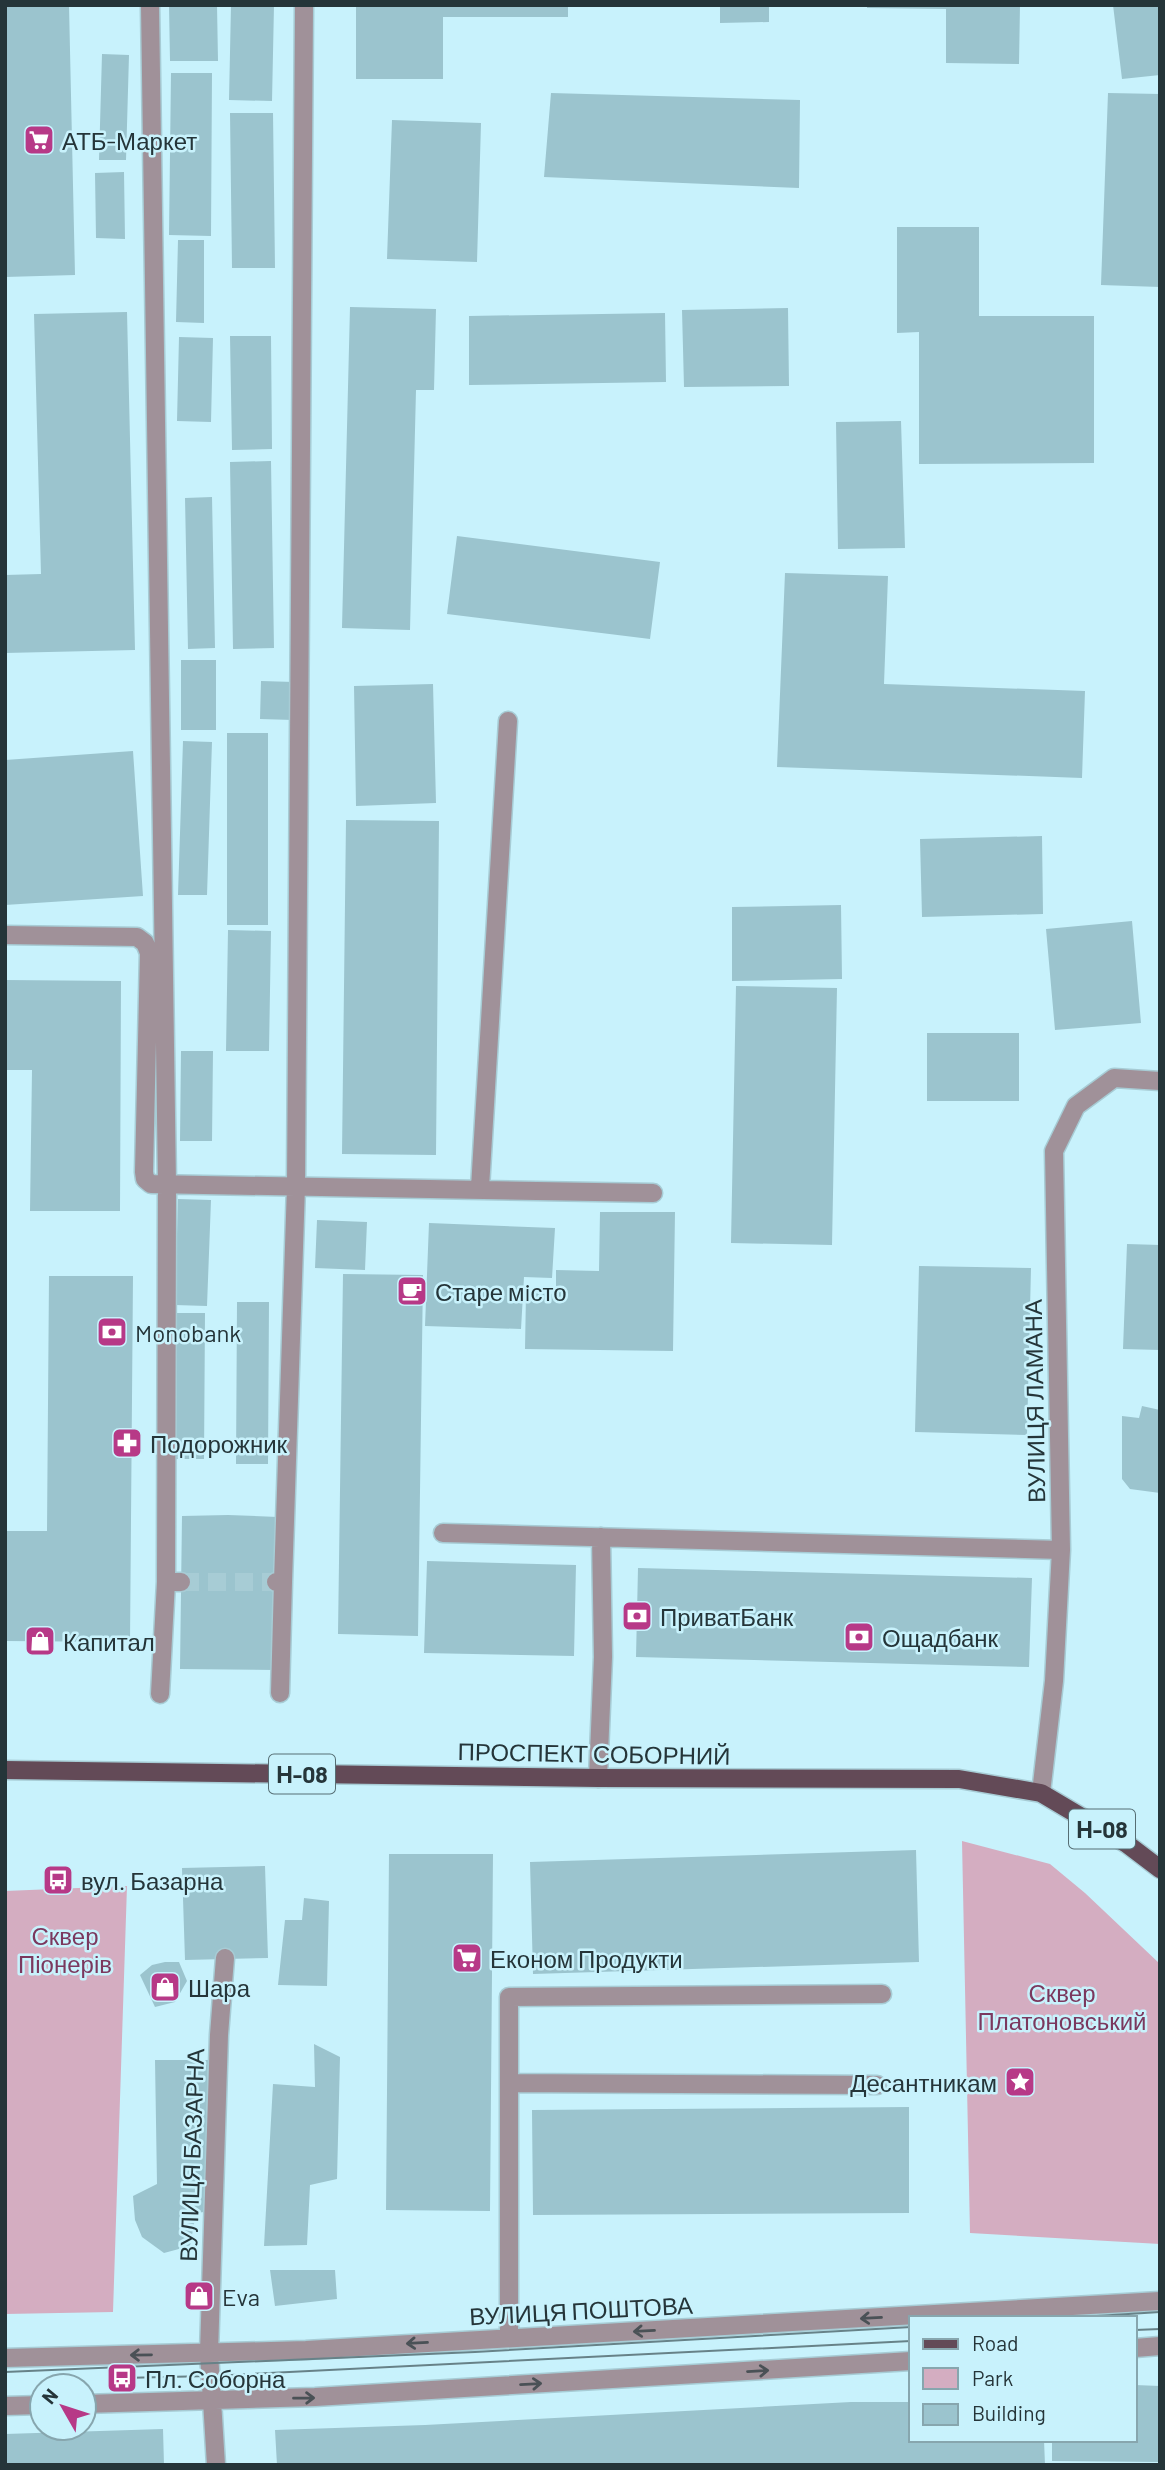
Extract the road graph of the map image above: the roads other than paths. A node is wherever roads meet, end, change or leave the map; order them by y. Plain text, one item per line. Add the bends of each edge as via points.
1 (150, 5) edge
2 (304, 5) edge
3 (508, 721) dead end
4 (5, 935) edge
5 (1160, 1081) edge
6 (167, 1184) junction
7 (296, 1186) junction
8 (480, 1188) junction
9 (653, 1193) dead end
10 (443, 1532) dead end
11 (601, 1537) junction
12 (1061, 1550) junction
13 (280, 1693) dead end
14 (160, 1694) dead end
15 (5, 1770) edge
16 (598, 1778) junction
17 (1041, 1793) junction
18 (1160, 1869) edge
19 (225, 1958) dead end
20 (882, 1994) dead end
21 (509, 2083) junction
22 (877, 2085) dead end
23 (1160, 2301) edge
24 (509, 2338) junction
25 (1160, 2346) edge
26 (1137, 2348) edge
27 (209, 2353) junction
28 (5, 2358) edge
29 (909, 2361) edge
30 (211, 2400) junction
31 (98, 2404) edge
32 (28, 2405) edge
33 (5, 2406) edge
34 (216, 2465) edge

1 - 6 street
2 - 7 street
3 - 8 street
4 - 6 street via 137,937 145,943 149,953 145,1179 151,1184
5 - 12 street, ВУЛИЦЯ ЛАМАНА via 1114,1078 1076,1106 1054,1151
6 - 7 street
6 - 14 street via 174,1582
7 - 8 street
7 - 13 street via 279,1582
8 - 9 street
10 - 11 street
11 - 12 street
11 - 16 street
12 - 17 street, ВУЛИЦЯ ЛАМАНА via 1054,1681
15 - 16 main road, ПРОСПЕКТ СОБОРНИЙ / Н-08
16 - 17 main road, ПРОСПЕКТ СОБОРНИЙ / Н-08 via 959,1779
17 - 18 main road, ПРОСПЕКТ СОБОРНИЙ / Н-08
19 - 27 street, ВУЛИЦЯ БАЗАРНА
20 - 21 street via 509,1997
21 - 22 street
21 - 24 street
23 -> 24 street, ВУЛИЦЯ ПОШТОВА
24 -> 27 street, ВУЛИЦЯ ПОШТОВА
25 - 26 street
27 -> 28 street, ВУЛИЦЯ ПОШТОВА
27 - 30 street, ВУЛИЦЯ БАЗАРНА
30 -> 29 street via 329,2397
30 - 31 street
30 - 34 street
32 - 33 street

